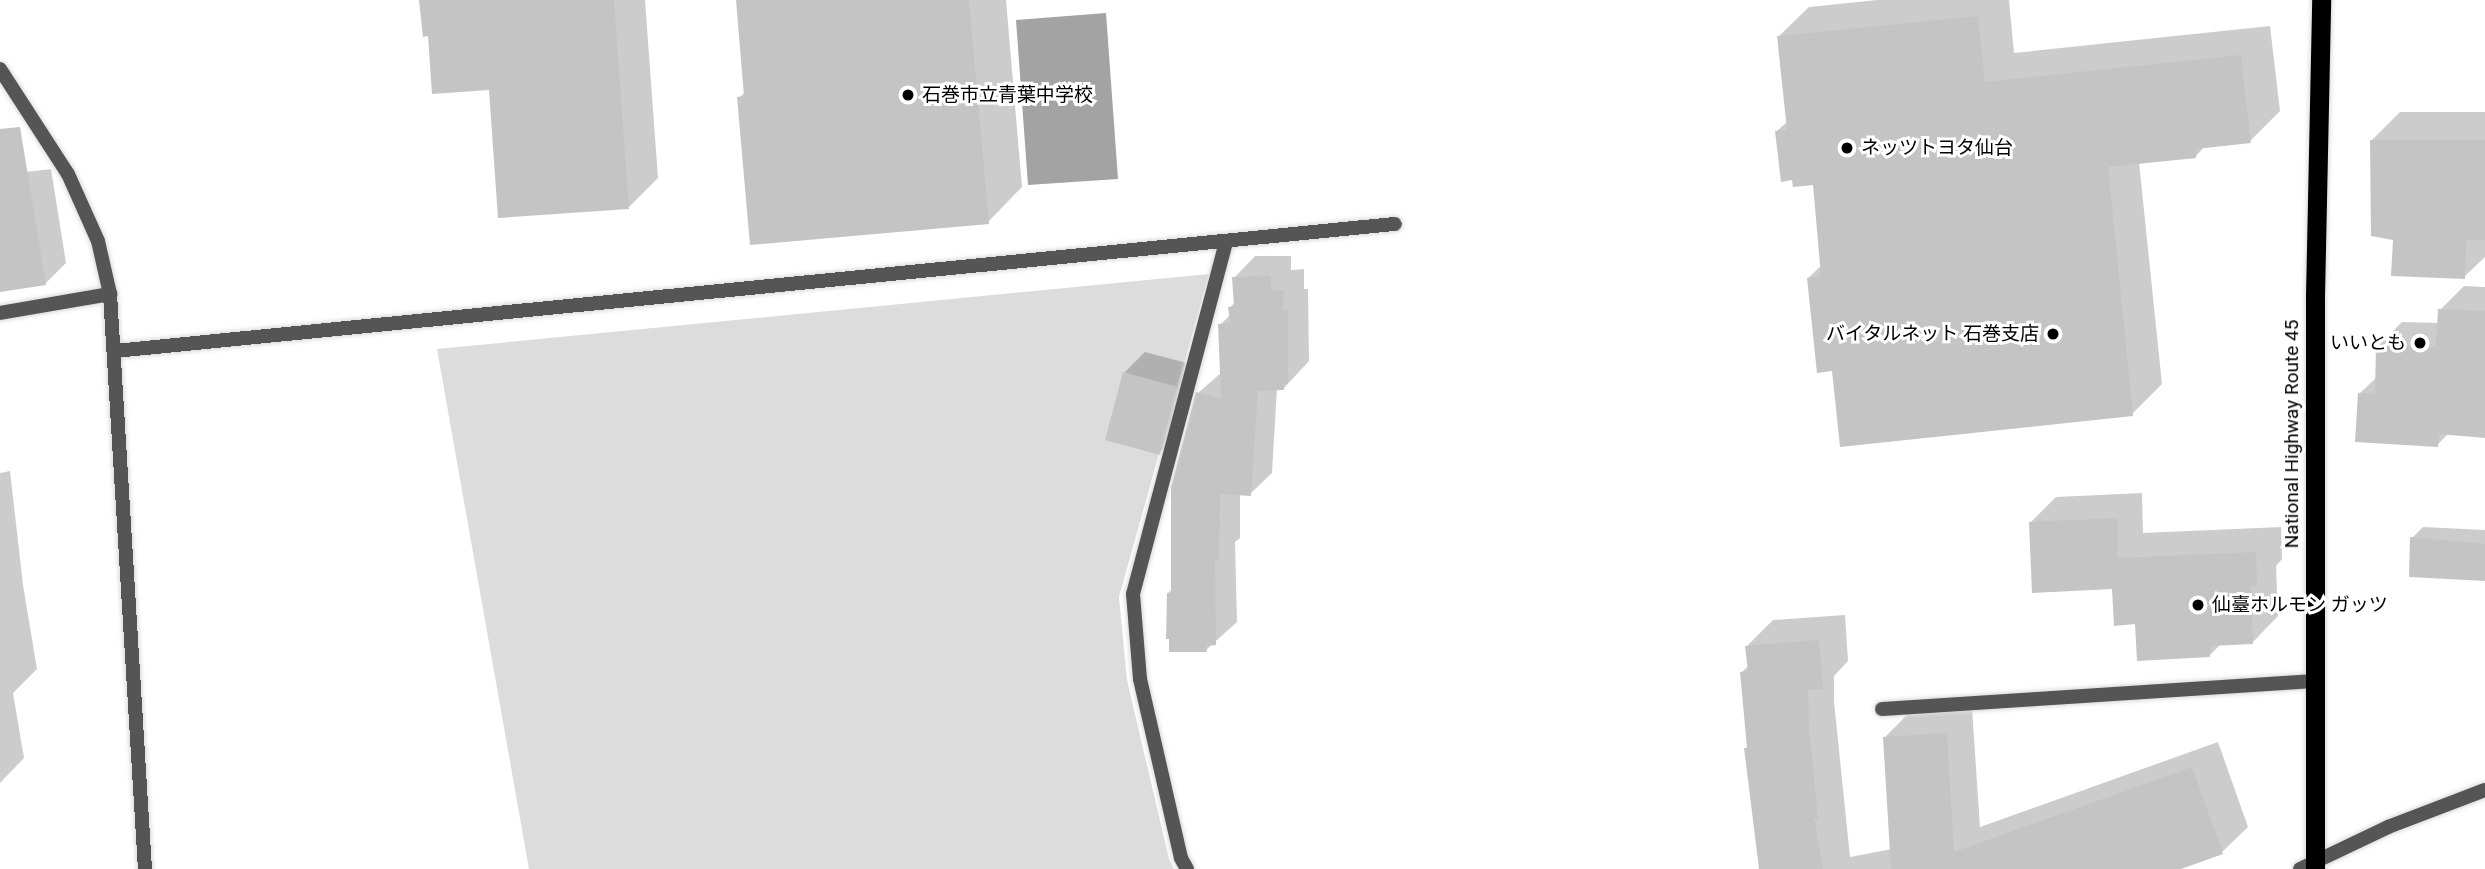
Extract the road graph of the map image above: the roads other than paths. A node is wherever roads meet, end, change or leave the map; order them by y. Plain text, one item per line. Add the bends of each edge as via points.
1 (2321, 0) edge
2 (0, 69) edge
3 (1395, 224) dead end
4 (1226, 240) junction
5 (110, 294) junction
6 (0, 313) edge
7 (115, 351) junction
8 (2315, 681) junction
9 (1882, 709) dead end
10 (2485, 790) edge
11 (2310, 867) edge
12 (145, 869) edge
13 (1187, 869) edge

1 - 8 highway, National Highway Route 45
2 - 5 street via 68,174 98,241
3 - 4 street
4 - 7 street
4 - 13 street via 1133,594 1140,679
5 - 6 street
5 - 7 street
7 - 12 street
8 - 9 street
8 - 11 highway, National Highway Route 45
10 - 11 street via 2388,827

